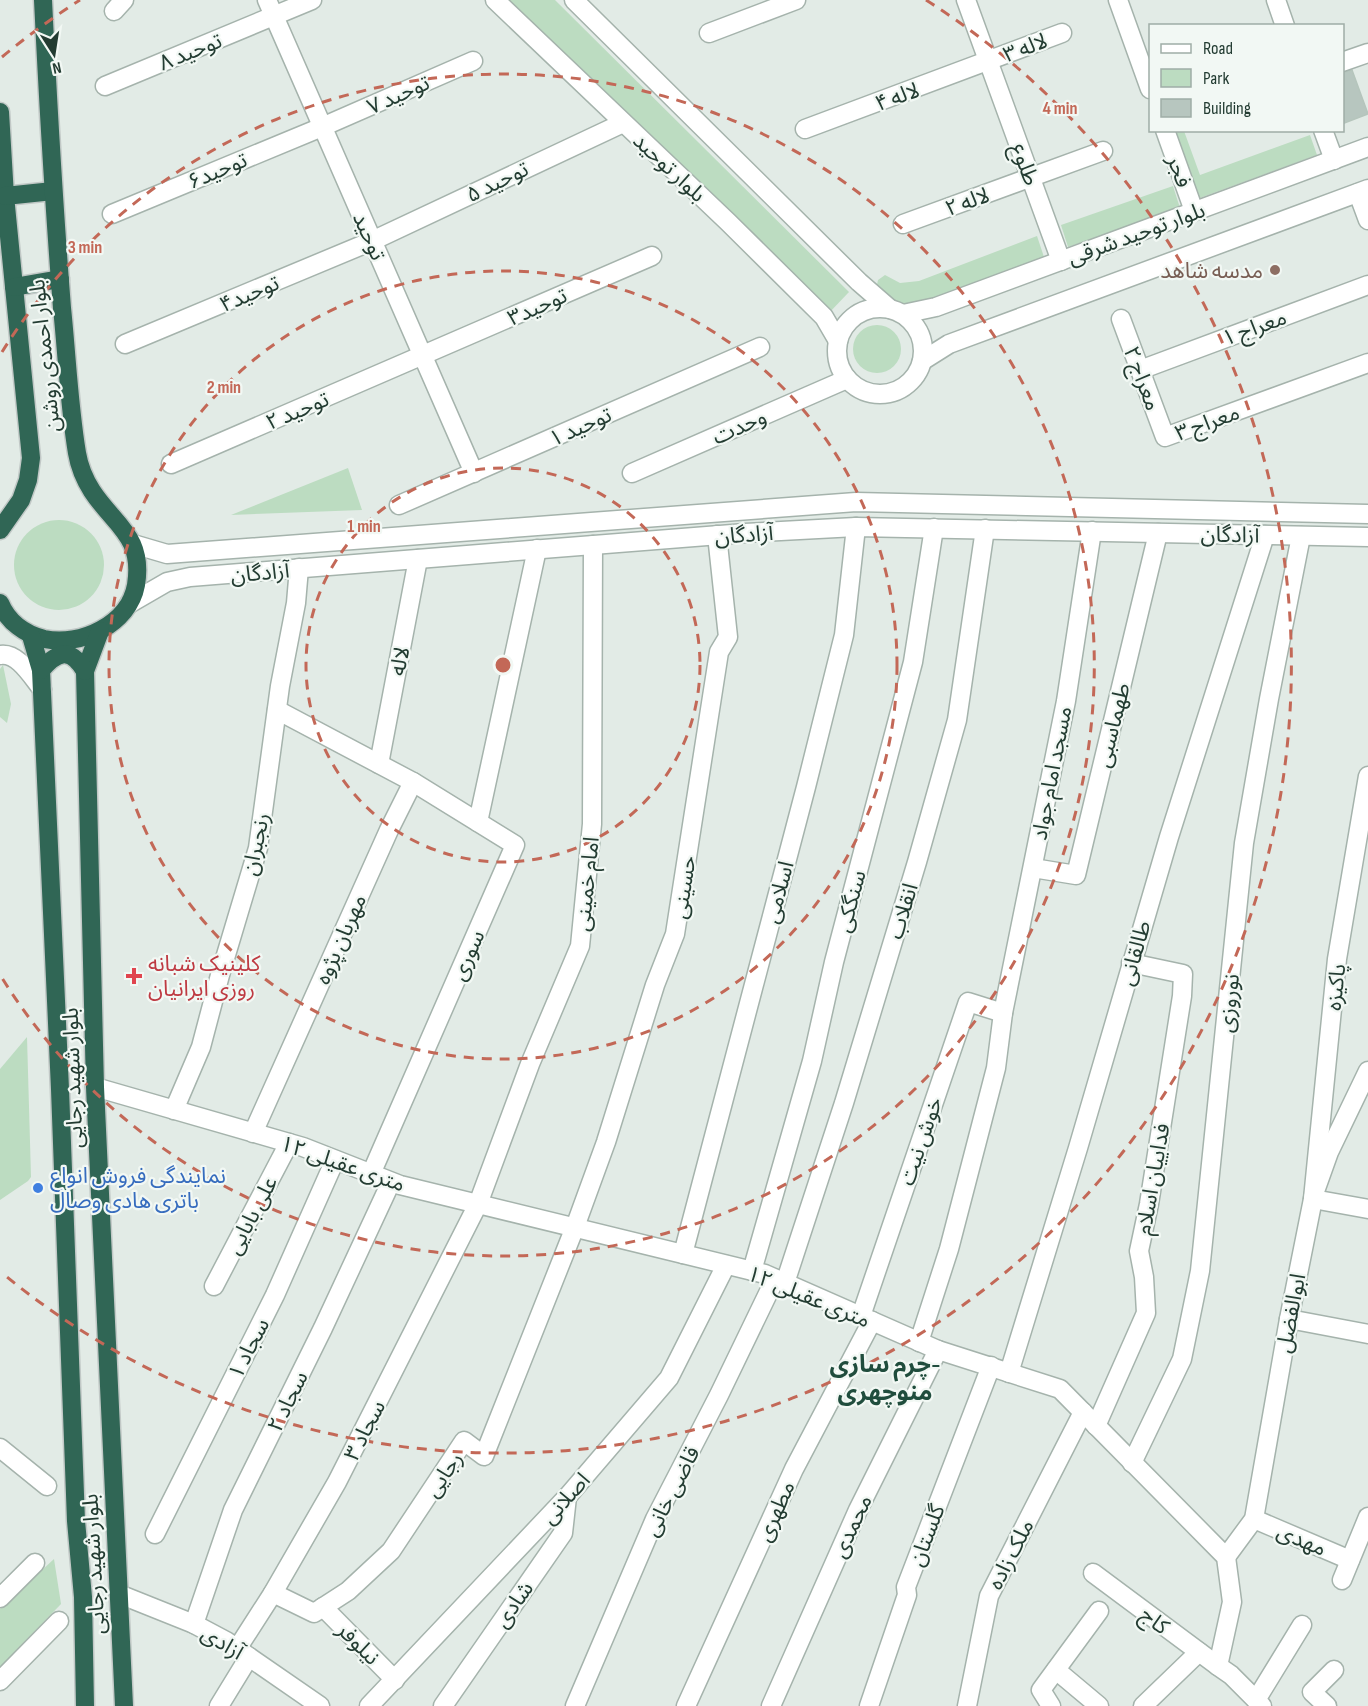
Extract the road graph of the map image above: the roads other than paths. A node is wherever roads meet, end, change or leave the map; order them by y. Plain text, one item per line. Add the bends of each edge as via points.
1 (43, 0) edge
2 (312, 0) edge
3 (495, 0) edge
4 (574, 0) edge
5 (796, 0) edge
6 (966, 0) edge
7 (1118, 0) edge
8 (1276, 0) edge
9 (270, 8) edge
10 (1284, 24) edge
11 (709, 33) dead end
12 (1062, 33) dead end
13 (1368, 53) edge
14 (473, 61) dead end
15 (1344, 61) edge
16 (989, 62) junction
17 (105, 86) dead end
18 (1149, 86) edge
19 (0, 112) edge
20 (623, 123) junction
21 (322, 127) junction
22 (805, 129) dead end
23 (1166, 132) edge
24 (1324, 132) edge
25 (1368, 147) edge
26 (1103, 151) dead end
27 (1334, 160) junction
28 (1030, 178) junction
29 (53, 191) junction
30 (1363, 191) edge
31 (5, 196) junction
32 (1194, 211) junction
33 (112, 214) dead end
34 (1368, 220) edge
35 (903, 224) dead end
36 (372, 241) junction
37 (652, 256) dead end
38 (1061, 261) junction
39 (60, 279) junction
40 (1368, 285) edge
41 (14, 287) junction
42 (896, 312) junction
43 (1120, 319) joint
44 (838, 341) junction
45 (125, 344) dead end
46 (760, 347) dead end
47 (423, 356) junction
48 (922, 361) junction
49 (1368, 363) edge
50 (1140, 370) junction
51 (847, 379) junction
52 (1165, 437) junction
53 (171, 464) dead end
54 (474, 473) junction
55 (632, 473) dead end
56 (399, 505) dead end
57 (744, 510) junction
58 (1368, 514) edge
59 (856, 527) junction
60 (934, 528) junction
61 (0, 530) edge
62 (985, 530) junction
63 (1092, 531) junction
64 (745, 533) junction
65 (1158, 533) junction
66 (717, 535) junction
67 (1265, 535) junction
68 (1301, 536) junction
69 (1368, 537) edge
70 (133, 544) junction
71 (593, 545) junction
72 (537, 549) junction
73 (418, 559) junction
74 (300, 568) junction
75 (0, 603) edge
76 (129, 604) junction
77 (100, 631) junction
78 (31, 636) junction
79 (0, 655) edge
80 (41, 670) junction
81 (85, 671) junction
82 (42, 689) junction
83 (277, 710) junction
84 (380, 764) junction
85 (1368, 776) edge
86 (413, 782) junction
87 (478, 822) junction
88 (1033, 868) junction
89 (1131, 963) junction
90 (1004, 1013) junction
91 (1368, 1071) edge
92 (95, 1087) junction
93 (174, 1110) junction
94 (253, 1132) junction
95 (289, 1143) junction
96 (335, 1160) junction
97 (370, 1174) junction
98 (391, 1182) junction
99 (1313, 1199) junction
100 (478, 1204) junction
101 (1368, 1209) edge
102 (575, 1227) junction
103 (683, 1254) junction
104 (726, 1265) junction
105 (752, 1271) junction
106 (780, 1281) junction
107 (214, 1286) dead end
108 (867, 1319) junction
109 (1289, 1319) junction
110 (1368, 1334) edge
111 (920, 1342) junction
112 (938, 1350) junction
113 (991, 1366) junction
114 (1009, 1372) junction
115 (1083, 1412) junction
116 (1096, 1426) junction
117 (0, 1448) edge
118 (1132, 1462) junction
119 (46, 1486) dead end
120 (567, 1497) junction
121 (1368, 1517) edge
122 (1254, 1519) junction
123 (155, 1534) dead end
124 (1226, 1557) junction
125 (1350, 1560) junction
126 (35, 1563) dead end
127 (1092, 1573) dead end
128 (1342, 1580) dead end
129 (273, 1593) junction
130 (119, 1594) junction
131 (0, 1598) edge
132 (323, 1607) junction
133 (1099, 1611) dead end
134 (59, 1621) dead end
135 (195, 1624) junction
136 (1302, 1625) dead end
137 (1199, 1652) junction
138 (243, 1653) junction
139 (1218, 1666) junction
140 (1056, 1670) junction
141 (1334, 1670) dead end
142 (394, 1680) junction
143 (0, 1681) edge
144 (1259, 1703) edge
145 (86, 1706) edge
146 (125, 1706) edge
147 (219, 1706) edge
148 (320, 1706) edge
149 (369, 1706) edge
150 (443, 1706) edge
151 (575, 1706) edge
152 (686, 1706) edge
153 (771, 1706) edge
154 (869, 1706) edge
155 (967, 1706) edge
156 (1051, 1706) edge
157 (1099, 1706) edge
158 (1143, 1706) edge
159 (1327, 1706) edge

1 - 29 highway, بلوار احمدی روشن
2 - 9 street, توحید ۸
3 - 20 street, بلوار توحید
4 - 42 street via 859,282
5 - 11 street
6 - 16 street, طلوع
7 - 18 street
8 - 10 street
9 - 17 street, توحید ۸
9 - 21 street, توحید
12 - 16 street, لاله ۳
13 - 15 street
14 - 21 street, توحید ۷
16 - 22 street, لاله ۴
16 - 28 street, طلوع
19 - 31 highway, بلوار احمدی روشن
20 - 36 street, توحید ۵
20 - 44 street, بلوار توحید via 824,317
21 - 33 street, توحید۶
21 - 36 street, توحید
23 - 32 street, فجر
24 - 27 street
25 - 27 street, بلوار توحید شرقی
26 - 28 street, لاله ۲
27 - 32 street, بلوار توحید شرقی
28 - 35 street, لاله ۲
28 - 38 street, طلوع
29 - 31 highway
29 - 39 highway, بلوار احمدی روشن
30 - 34 street
30 - 48 street, بلوار توحید شرقی via 949,344
31 - 41 highway, بلوار احمدی روشن
32 - 38 street, بلوار توحید شرقی
36 - 45 street, توحید۴
36 - 47 street, توحید
37 - 47 street, توحید۳
38 - 42 street, بلوار توحید شرقی via 936,307
39 - 41 highway
39 - 70 highway, بلوار احمدی روشن via 78,455 91,490
40 - 50 street, معراج ۱
41 - 61 highway, بلوار احمدی روشن via 31,458 21,500
42 - 44 street via 877,308 864,311 843,328
42 - 48 street via 913,323 920,334
43 - 50 street, معراج ۳
43 - 52 street, معراج ۲
44 - 51 street via 840,367
46 - 54 street, توحید ۱
47 - 53 street, توحید ۲
47 - 54 street, توحید
48 - 51 street via 917,373 896,391 870,393
49 - 52 street, معراج ۳
50 - 52 street, معراج ۳
51 - 55 street, وحدت
54 - 56 street, توحید ۱
57 - 58 street, آزادگان via 856,502
57 - 64 street
57 - 70 street, آزادگان via 167,554
59 - 60 street, آزادگان
59 - 64 street, آزادگان
59 - 103 street, اسلامی via 844,635
60 - 62 street, آزادگان
60 - 105 street, سنگکی via 913,662 812,1061
62 - 63 street, آزادگان
62 - 106 street, انقلاب via 957,720 844,1103
63 - 65 street, آزادگان
63 - 88 street, مسجد امام جواد via 1066,701
64 - 66 street, آزادگان
65 - 67 street, آزادگان
65 - 88 street, طهماسبی via 1076,875
66 - 71 street, آزادگان
66 - 102 street, حسینی via 728,637 718,652 675,934
67 - 68 street, آزادگان
67 - 89 street, طالقانی
68 - 69 street, آزادگان
68 - 118 street, نوروزی via 1244,843 1200,1271 1182,1359
70 - 76 highway via 137,570
71 - 72 street, آزادگان
71 - 100 street, امام خمینی via 592,824 580,946 530,1064
72 - 73 street, آزادگان
72 - 87 street
73 - 74 street, آزادگان
73 - 84 street, لاله
74 - 76 street, آزادگان via 190,577 167,582
74 - 83 street, رنجبران
75 - 78 highway via 16,626
76 - 77 highway
77 - 78 highway via 62,640
77 - 81 highway, بلوار شهید رجایی
78 - 80 highway, بلوار شهید رجایی
79 - 82 street via 20,662
80 - 81 highway via 52,656 66,654 78,660
80 - 82 highway, بلوار شهید رجایی
81 - 92 highway, بلوار شهید رجایی
82 - 145 highway, بلوار شهید رجایی
83 - 84 street
83 - 93 street, رنجبران via 258,848 201,1047
84 - 86 street
85 - 99 street, پاکیزه via 1337,959
86 - 87 street, سوری
86 - 94 street, مهربان پژوه
87 - 97 street, سوری via 515,845
88 - 90 street, مسجد امام جواد
89 - 114 street, طالقانی
89 - 116 street, فداییان اسلام via 1183,975 1182,996 1139,1251 1146,1313
90 - 108 street, خوش نیت via 968,1002
90 - 111 street, مسجد امام جواد via 996,1068 949,1249
91 - 99 street, ابوالفضل via 1329,1152
92 - 93 street, ۱۲ متری عقیلی
92 - 130 highway, بلوار شهید رجایی
93 - 94 street, ۱۲ متری عقیلی
94 - 95 street, ۱۲ متری عقیلی
95 - 96 street, ۱۲ متری عقیلی
95 - 107 street, علی بابایی
96 - 97 street, ۱۲ متری عقیلی
96 - 123 street, سجاد ۱ via 275,1295
97 - 98 street, ۱۲ متری عقیلی
98 - 100 street, ۱۲ متری عقیلی
98 - 135 street, سجاد ۲ via 233,1510
99 - 101 street
99 - 109 street, ابوالفضل
100 - 102 street, ۱۲ متری عقیلی
100 - 129 street, سجاد ۳ via 337,1482
102 - 103 street, ۱۲ متری عقیلی
102 - 132 street, رجایی via 484,1456 464,1442 391,1551 348,1591
103 - 104 street, ۱۲ متری عقیلی
104 - 105 street, ۱۲ متری عقیلی
104 - 120 street, اصلانی via 669,1377
105 - 106 street, ۱۲ متری عقیلی
106 - 108 street, ۱۲ متری عقیلی
106 - 151 street, قاضی خانی via 655,1519
108 - 111 street, ۱۲ متری عقیلی
108 - 152 street, مطهری
109 - 110 street
109 - 122 street, ابوالفضل
111 - 112 street, ۱۲ متری عقیلی
112 - 113 street, ۱۲ متری عقیلی
112 - 153 street, محمدی via 858,1510
113 - 114 street, ۱۲ متری عقیلی
113 - 154 street, گلستان via 906,1587 907,1595
114 - 115 street, ۱۲ متری عقیلی via 1060,1389
115 - 116 street, ۱۲ متری عقیلی
115 - 155 street, ملک زاده via 989,1596
116 - 118 street, ۱۲ متری عقیلی
117 - 119 street
118 - 124 street, ۱۲ متری عقیلی
120 - 142 street, اصلانی
120 - 150 street, شادی via 563,1533
121 - 125 street
122 - 124 street, ابوالفضل
122 - 125 street, مهدی
124 - 139 street via 1232,1602
125 - 128 street
126 - 131 street
127 - 137 street, کاج
129 - 132 street via 314,1613
129 - 138 street, سجاد ۳
130 - 135 street, آزادی
130 - 146 highway, بلوار شهید رجایی
132 - 142 street, نیلوفر
133 - 140 street
134 - 143 street
135 - 138 street, آزادی
136 - 144 street
137 - 139 street, کاج
137 - 158 street
138 - 147 street, سجاد ۳
138 - 148 street, آزادی
139 - 144 street
140 - 156 street via 1041,1690
140 - 157 street
141 - 159 street via 1312,1692
142 - 149 street, اصلانی

